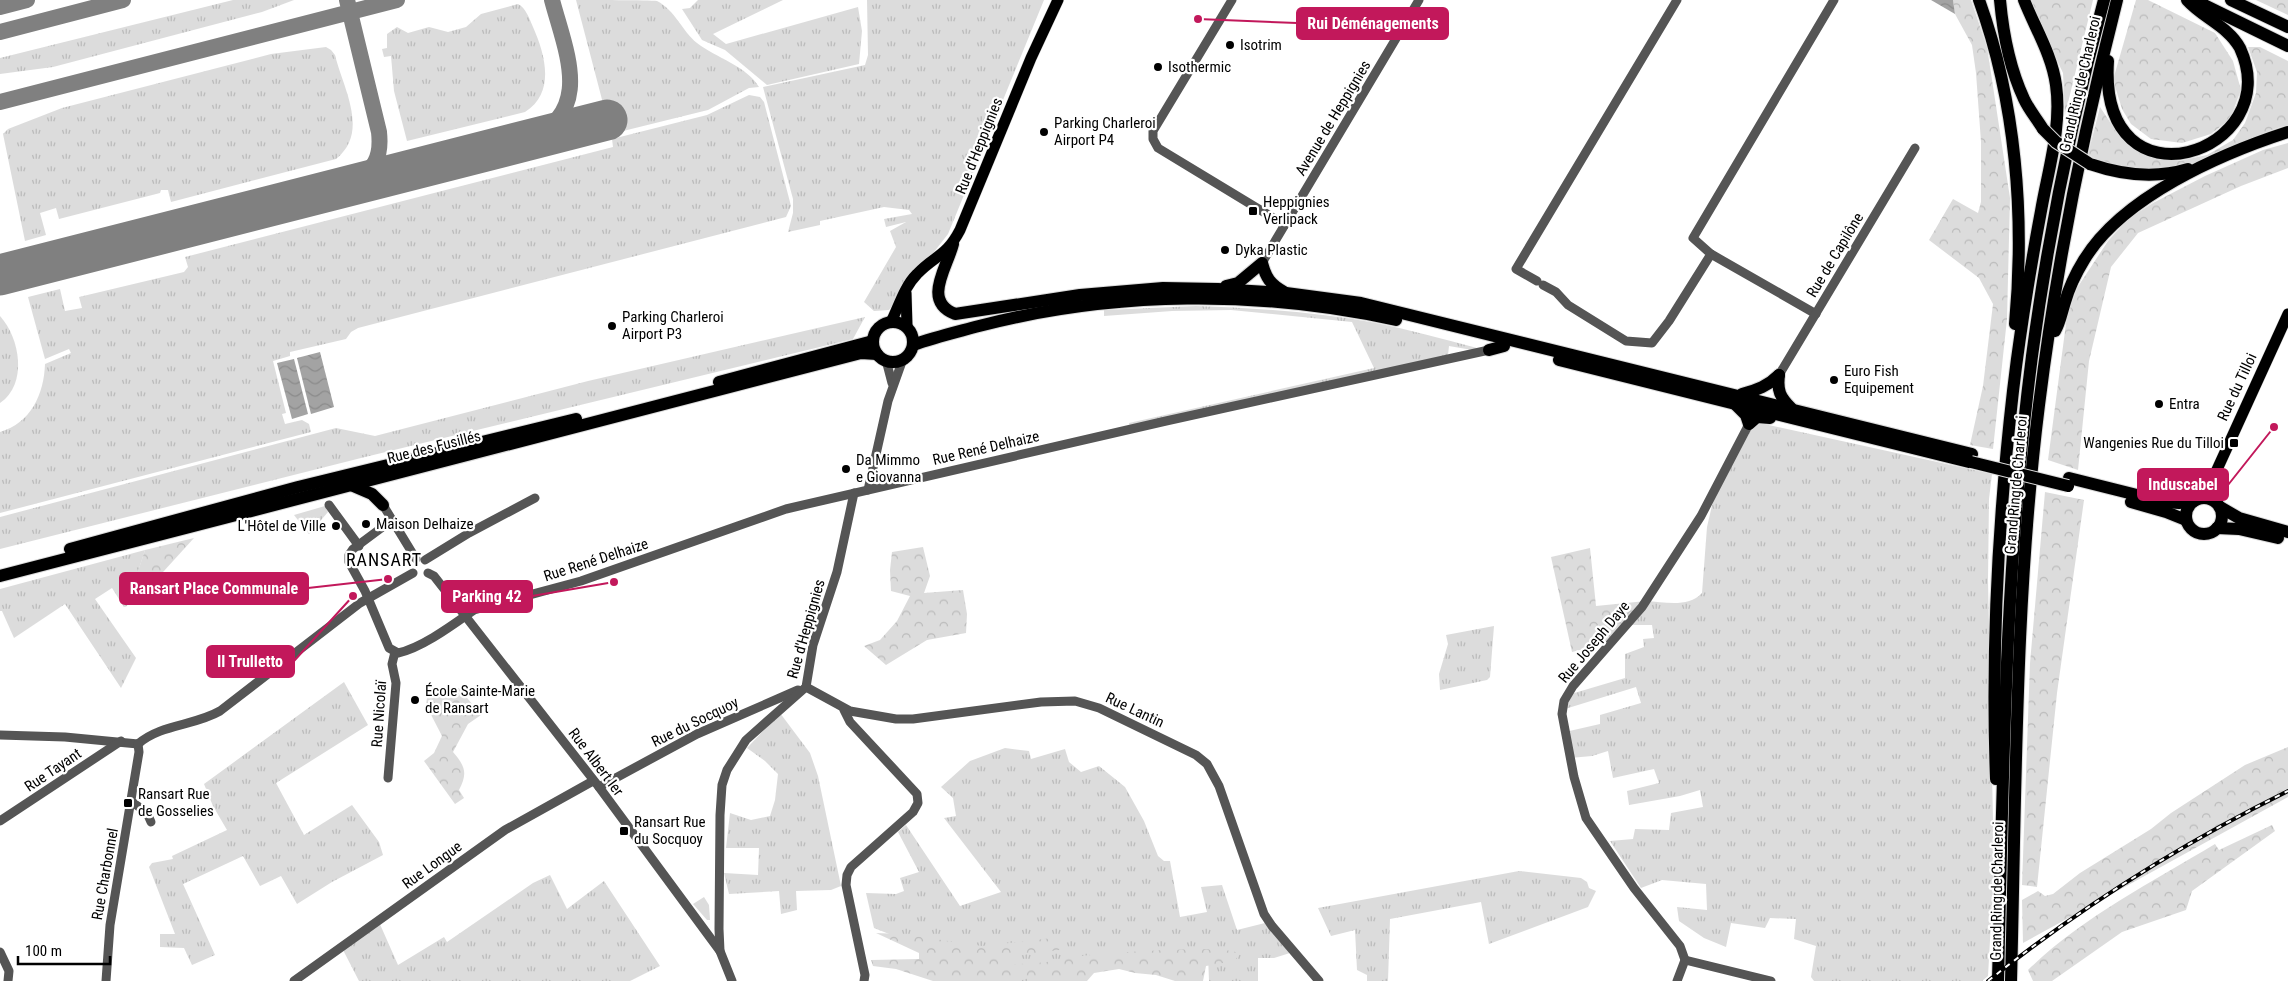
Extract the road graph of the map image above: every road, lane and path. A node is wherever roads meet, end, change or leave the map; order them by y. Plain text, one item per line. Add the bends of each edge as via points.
1 (1058, 0) edge
2 (1232, 0) edge
3 (1419, 0) edge
4 (1677, 0) edge
5 (1834, 0) edge
6 (1979, 0) edge
7 (2000, 0) edge
8 (2024, 0) edge
9 (2104, 0) edge
10 (2117, 0) edge
11 (2187, 0) edge
12 (2194, 0) edge
13 (2231, 0) edge
14 (2288, 27) edge
15 (2107, 37) junction
16 (2288, 46) edge
17 (2288, 132) edge
18 (1915, 148) dead end
19 (2210, 164) junction
20 (1285, 225) junction
21 (953, 244) junction
22 (1711, 254) junction
23 (1262, 263) junction
24 (907, 288) junction
25 (1218, 289) junction
26 (1286, 293) junction
27 (1007, 306) junction
28 (1816, 314) junction
29 (2288, 314) edge
30 (891, 322) junction
31 (911, 335) junction
32 (2048, 342) junction
33 (1504, 346) junction
34 (1489, 350) joint
35 (879, 352) junction
36 (903, 359) junction
37 (2015, 374) junction
38 (1779, 376) junction
39 (893, 386) junction
40 (1737, 400) junction
41 (1789, 413) junction
42 (1749, 424) junction
43 (2215, 474) junction
44 (388, 476) junction
45 (2069, 482) junction
46 (351, 485) junction
47 (868, 490) junction
48 (854, 493) junction
49 (535, 498) dead end
50 (2196, 500) junction
51 (328, 505) dead end
52 (383, 505) junction
53 (2219, 505) junction
54 (392, 520) junction
55 (2186, 520) junction
56 (2217, 528) junction
57 (2288, 532) edge
58 (2288, 541) edge
59 (359, 546) junction
60 (420, 560) junction
61 (0, 567) edge
62 (428, 572) junction
63 (413, 573) junction
64 (0, 576) edge
65 (367, 598) junction
66 (466, 615) junction
67 (395, 652) junction
68 (806, 687) junction
69 (844, 710) junction
70 (0, 735) edge
71 (121, 741) junction
72 (138, 744) junction
73 (388, 778) dead end
74 (596, 784) junction
75 (131, 801) junction
76 (2002, 808) junction
77 (0, 821) edge
78 (151, 822) dead end
79 (720, 951) junction
80 (0, 952) edge
81 (1685, 960) junction
82 (8, 981) edge
83 (106, 981) edge
84 (294, 981) edge
85 (732, 981) edge
86 (864, 981) edge
87 (1319, 981) edge
88 (1677, 981) edge
89 (1771, 981) edge
90 (1998, 981) edge
91 (2011, 981) edge

1 - 21 main road, Rue d'Heppignies
2 - 20 street via 1154,131 1153,139 1158,148
3 - 20 street, Avenue de Heppignies
4 - 22 street via 1516,269 1556,292 1568,305 1626,341 1652,343
5 - 22 street via 1693,238
6 - 37 highway via 2002,80 2014,159 2019,230 2013,345
7 - 19 highway, bridge via 2016,80 2043,129 2056,142 2090,164 2109,171 2145,175 2176,173
8 - 37 highway via 2050,62 2058,102 2053,150 2032,258
9 - 76 highway, Grand Ring de Charleroi via 2058,200 2032,354 2013,554
10 - 15 highway, Grand Ring de Charleroi
11 - 15 highway via 2232,37 2243,54 2249,74 2248,99 2241,116 2228,133 2207,148 2187,154 2164,153 2142,145 2124,130 2108,99
12 - 16 highway
13 - 14 highway
15 - 32 highway, Grand Ring de Charleroi via 2068,213
17 - 19 highway
18 - 28 street, Rue de Capilône
19 - 32 highway via 2151,195 2113,223 2084,260 2066,296 2057,328
20 - 23 street, Avenue de Heppignies
21 - 24 main road, Rue d'Heppignies via 918,272
21 - 27 highway via 937,288 940,305 957,314
22 - 28 street
23 - 25 highway via 1238,283
23 - 26 highway via 1271,285
24 - 30 main road, Rue d'Heppignies
24 - 31 main road
25 - 26 highway
25 - 27 highway via 1105,292
26 - 40 highway via 1362,303
27 - 31 highway via 967,321
28 - 38 street, Rue de Capilône
29 - 43 main road, Rue du Tilloi
30 - 31 highway
30 - 35 highway via 877,331
31 - 33 highway via 932,338 1044,311 1103,302 1240,300 1361,312
31 - 36 highway via 911,351
32 - 91 highway, Grand Ring de Charleroi via 2038,415 2024,586
33 - 34 highway
33 - 40 highway
34 - 47 street, Rue René Delhaize
35 - 36 highway via 896,362
35 - 39 street
35 - 44 highway, Rue des Fusillés via 861,353
35 - 61 highway, Rue des Fusillés via 577,418
36 - 39 street
37 - 76 highway via 1994,613 1996,788
38 - 40 highway
38 - 41 highway via 1777,387
39 - 47 street
40 - 41 highway
40 - 42 highway
41 - 42 highway via 1757,417
41 - 45 highway, bridge
42 - 81 street, Rue Joseph Daye via 1702,516 1642,606 1573,686 1564,701 1562,714 1586,818 1634,888 1680,946
43 - 50 main road, Rue du Tilloi
43 - 53 main road, Rue du Tilloi via 2214,489
44 - 46 highway, Rue des Fusillés
44 - 52 highway via 381,492
45 - 50 highway via 2165,502
45 - 55 highway
46 - 52 highway via 372,494
46 - 64 highway, Rue des Fusillés
47 - 48 street, Rue René Delhaize
48 - 66 street, Rue René Delhaize via 768,514 622,568
48 - 68 street, Rue d'Heppignies via 837,572 813,646
49 - 60 street
50 - 53 highway via 2208,498
50 - 55 highway via 2187,509
51 - 59 street
52 - 54 street
53 - 56 highway via 2222,518
53 - 57 highway via 2239,518
54 - 59 street
54 - 60 street
55 - 56 highway via 2196,532 2207,534
56 - 58 highway via 2238,529
59 - 65 street via 349,555 349,562
60 - 62 street via 429,566
60 - 63 street via 411,564
62 - 63 street via 421,576
62 - 66 street, Rue Albert Ier
63 - 65 street
65 - 67 street via 387,644
65 - 72 street via 220,711 155,732
66 - 67 street via 412,648
66 - 74 street, Rue Albert Ier
67 - 73 street, Rue Nicolaï via 392,664 396,683
68 - 69 street, Rue Lantin
68 - 74 street, Rue du Socquoy via 696,734
68 - 79 street, Rue d'Heppignies via 750,734 735,754 725,778 720,801
69 - 86 street via 850,722 917,794 918,803 913,812 851,867 847,875 846,885
69 - 87 street, Rue Lantin via 913,719 1041,702 1075,701 1099,708 1196,755 1207,764 1219,786 1264,914
70 - 71 street
71 - 72 street
71 - 77 street, Rue Tayant
72 - 75 street, Rue Charbonnel
74 - 79 street, Rue Albert Ier
74 - 84 street, Rue Longue via 499,834
75 - 78 street via 147,813
75 - 83 street, Rue Charbonnel via 110,925
76 - 90 highway, Grand Ring de Charleroi
79 - 85 street
80 - 82 street via 9,971
81 - 88 street
81 - 89 street

